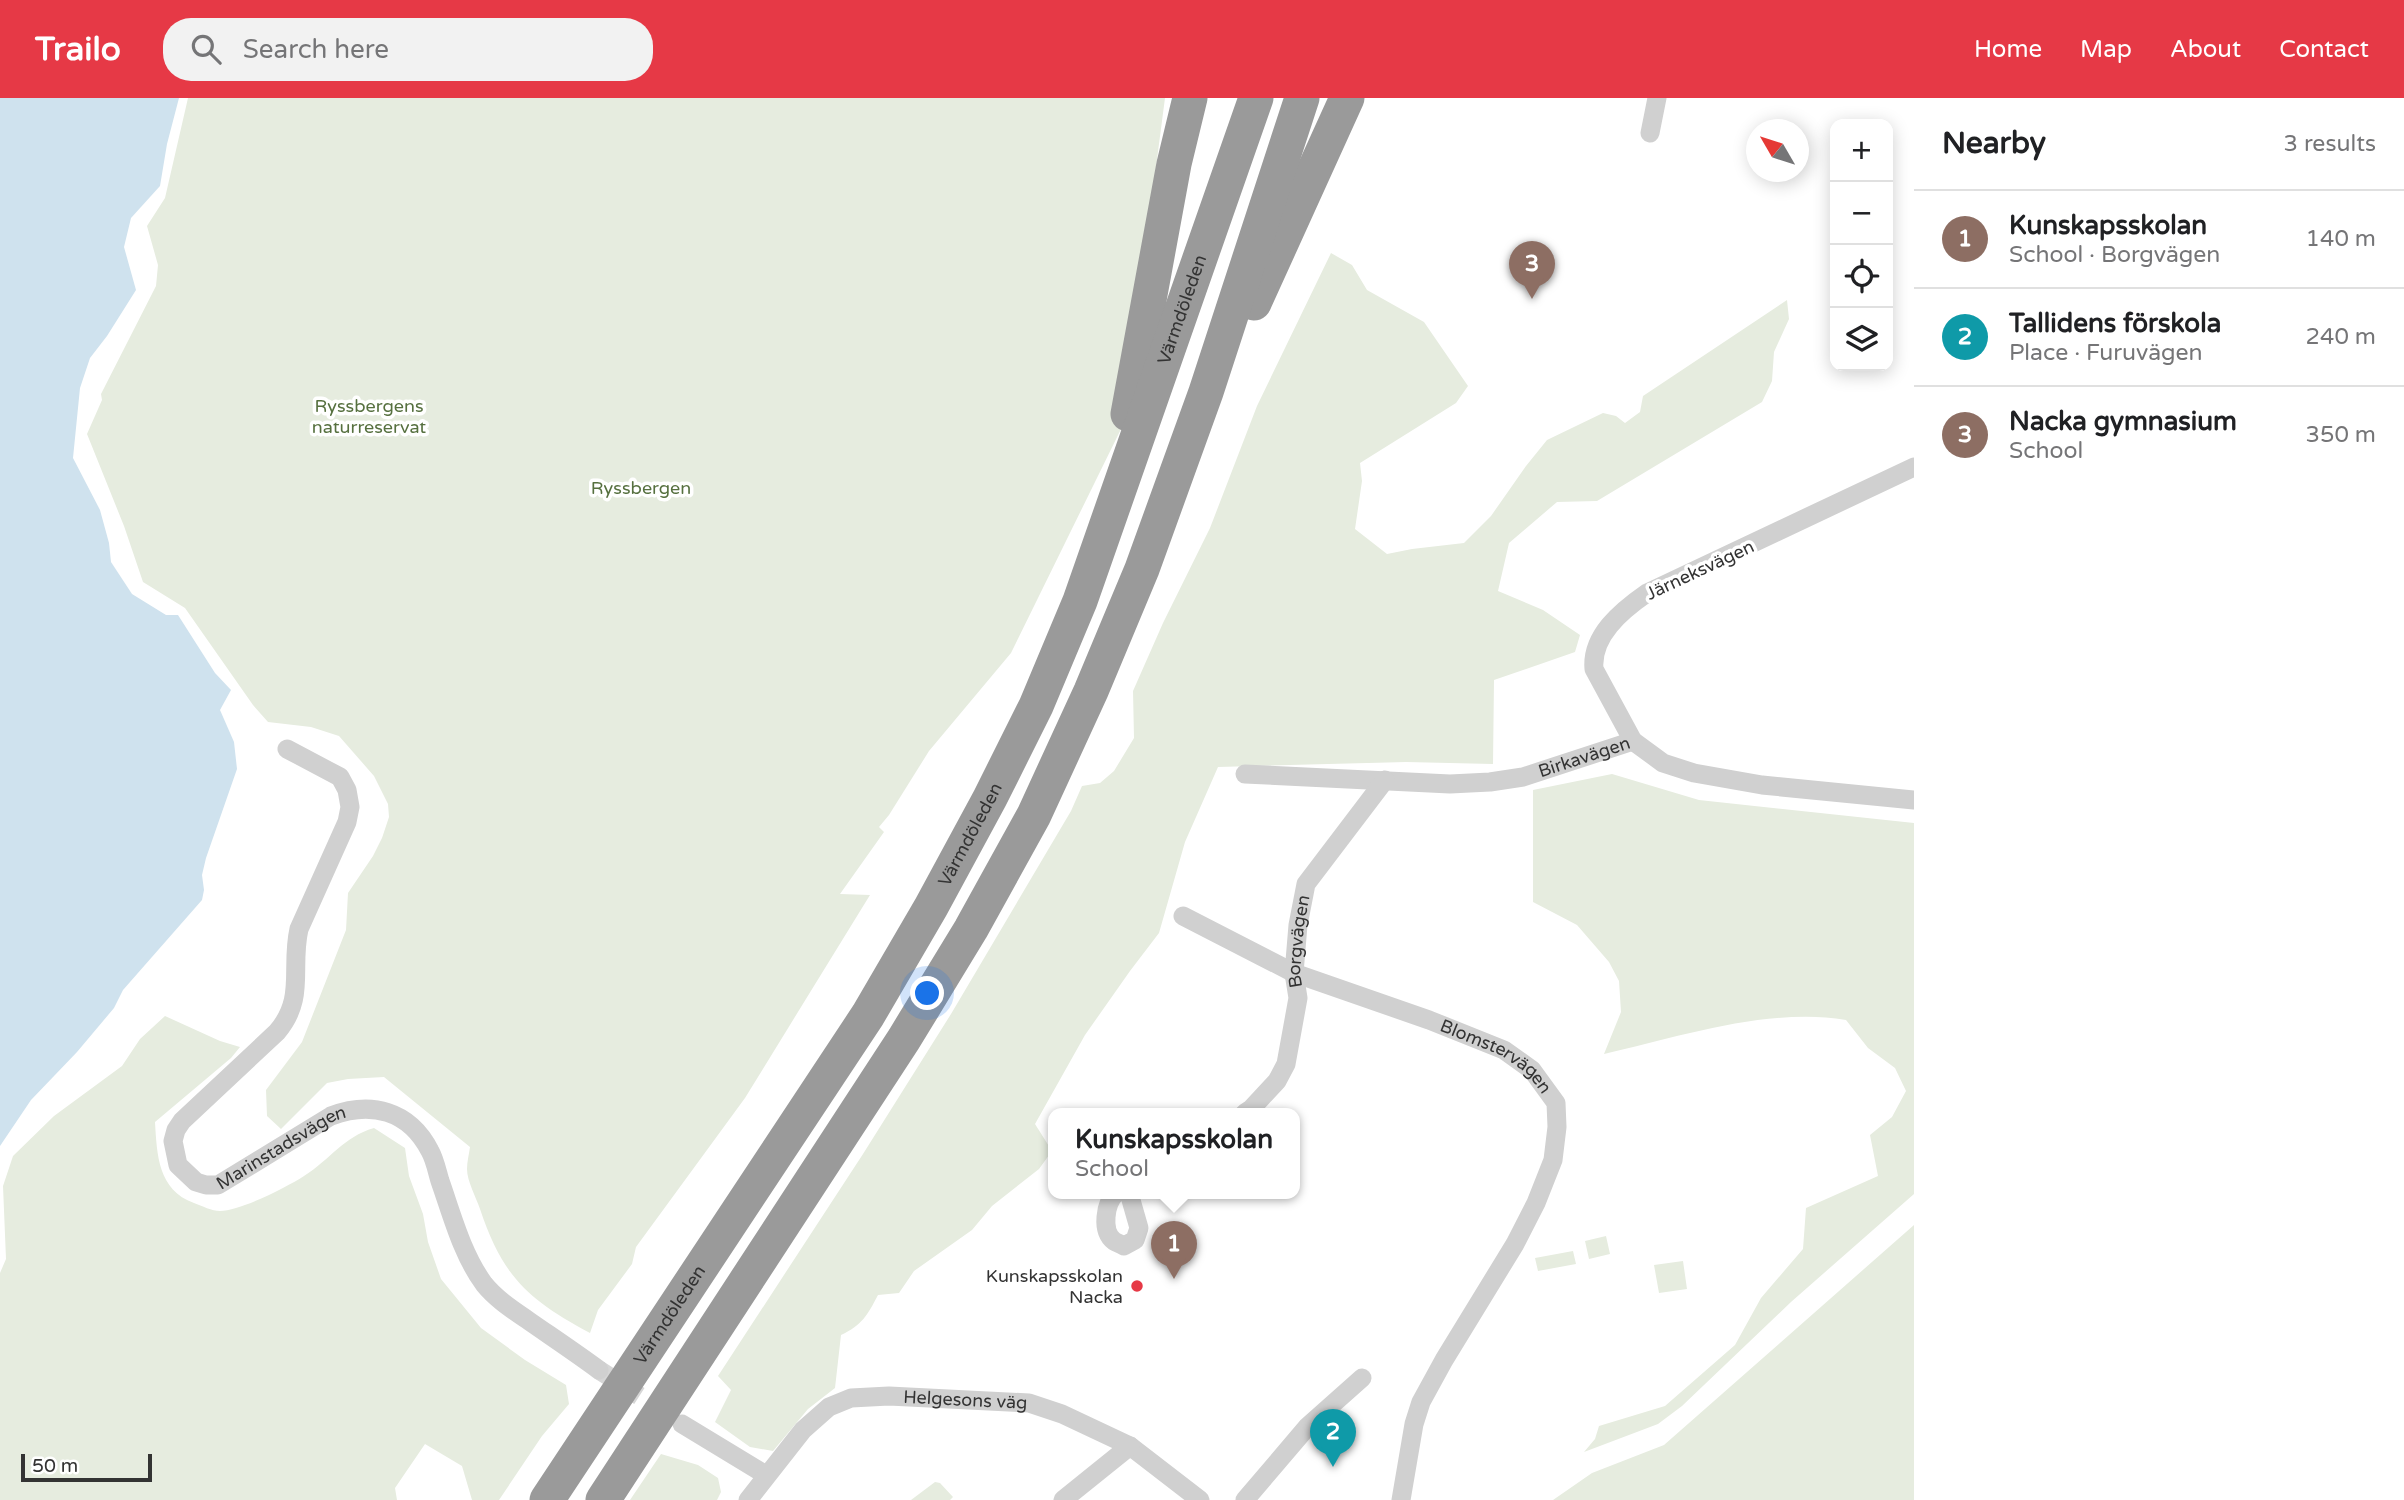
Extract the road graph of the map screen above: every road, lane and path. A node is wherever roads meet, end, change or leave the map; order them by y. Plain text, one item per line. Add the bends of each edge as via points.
1 (1190, 98) edge
2 (1256, 98) edge
3 (1302, 98) edge
4 (1347, 98) edge
5 (1657, 98) edge
6 (1650, 133) dead end
7 (1914, 467) edge
8 (1173, 481) junction
9 (1109, 519) junction
10 (1633, 741) junction
11 (287, 749) dead end
12 (1245, 774) dead end
13 (1385, 780) junction
14 (1914, 800) edge
15 (1183, 916) dead end
16 (1294, 974) junction
17 (1253, 1108) edge
18 (1111, 1199) edge
19 (1131, 1199) edge
20 (599, 1370) tunnel mouth
21 (1362, 1378) dead end
22 (682, 1424) tunnel mouth
23 (1130, 1446) junction
24 (766, 1475) junction
25 (547, 1500) edge
26 (603, 1500) edge
27 (748, 1500) edge
28 (1063, 1500) edge
29 (1200, 1500) edge
30 (1245, 1500) edge
31 (1401, 1500) edge

1 - 9 highway
2 - 9 highway, Värmdöleden
3 - 8 highway
4 - 8 highway
5 - 6 street
7 - 10 street, Järneksvägen via 1630,604 1600,638 1593,658 1594,669
8 - 26 highway via 1132,593 1034,816 971,929
9 - 25 highway, Värmdöleden via 1036,706 931,907 868,1015
10 - 13 street, Birkavägen via 1523,777 1450,784
10 - 14 street, Birkavägen via 1663,763 1694,773 1762,785
11 - 20 street, Marinstadsvägen via 340,777 349,799 347,822 299,929 294,1006 287,1021 182,1121 173,1141 177,1165 196,1182 218,1185 350,1108 395,1115 430,1150 460,1237 484,1284
12 - 13 street, Birkavägen
13 - 16 street, Borgvägen via 1306,884
15 - 16 street, Blomstervägen
16 - 17 street, Borgvägen via 1298,998 1286,1064
16 - 31 street, Blomstervägen via 1504,1050 1532,1070 1556,1103 1553,1160 1515,1244 1421,1402
18 - 19 street via 1107,1231 1113,1241 1124,1246 1135,1240 1139,1228
21 - 30 street via 1308,1426
22 - 24 street
23 - 24 street, Helgesons väg via 1029,1403 851,1398 830,1407 803,1430
23 - 28 street
23 - 29 street, Helgesons väg
24 - 27 street, Helgesons väg

